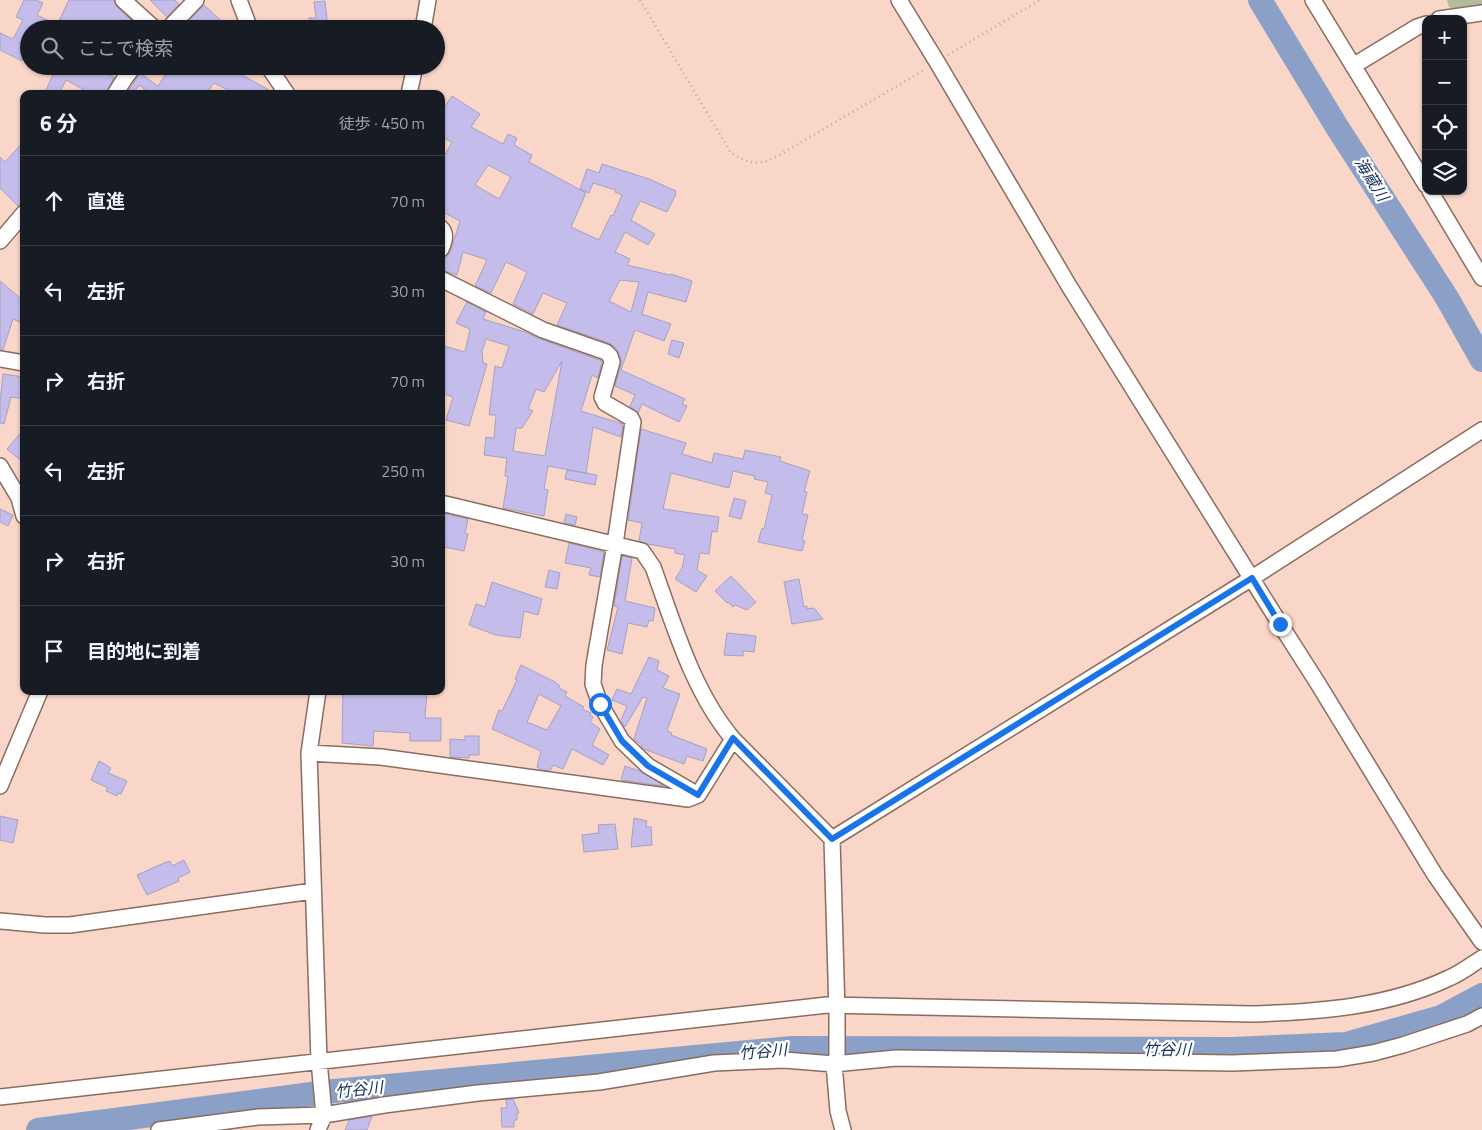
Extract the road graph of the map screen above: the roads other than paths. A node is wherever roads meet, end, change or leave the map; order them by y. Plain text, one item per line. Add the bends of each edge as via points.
1 (124, 0) edge
2 (196, 0) edge
3 (239, 0) edge
4 (428, 0) edge
5 (899, 0) edge
6 (1313, 0) edge
7 (1482, 13) edge
8 (1467, 15) edge
9 (145, 20) edge
10 (177, 20) edge
11 (247, 20) edge
12 (424, 20) edge
13 (1422, 25) edge
14 (1353, 66) junction
15 (126, 75) edge
16 (273, 75) edge
17 (413, 75) edge
18 (117, 90) edge
19 (282, 90) edge
20 (410, 90) edge
21 (1422, 178) edge
22 (1432, 195) edge
23 (20, 218) edge
24 (0, 241) edge
25 (1482, 278) edge
26 (445, 280) edge
27 (0, 359) edge
28 (20, 362) edge
29 (1478, 433) edge
30 (0, 466) edge
31 (20, 502) edge
32 (445, 504) edge
33 (615, 544) junction
34 (1252, 578) junction
35 (38, 695) edge
36 (317, 695) edge
37 (733, 738) junction
38 (308, 753) junction
39 (0, 786) edge
40 (698, 795) junction
41 (832, 839) junction
42 (313, 892) junction
43 (0, 921) edge
44 (1482, 942) edge
45 (1482, 958) edge
46 (836, 1008) junction
47 (1482, 1016) edge
48 (836, 1060) junction
49 (319, 1067) junction
50 (0, 1097) edge
51 (323, 1121) edge
52 (159, 1130) edge
53 (843, 1130) edge

1 - 9 street
2 - 10 street
3 - 11 street
4 - 12 street
5 - 34 street via 1069,286
6 - 14 street
7 - 8 street
13 - 14 street
14 - 21 street
15 - 18 street
16 - 19 street
17 - 20 street
22 - 25 street
23 - 24 street
26 - 33 street via 543,330 610,356 612,362 602,397 605,403 633,422
27 - 28 street
29 - 34 street
30 - 31 street
32 - 33 street
33 - 37 street via 642,551 653,568 699,688 719,722
33 - 40 street via 594,665 594,684 600,704 622,741 648,766
34 - 41 street
34 - 44 street via 1435,875
35 - 39 street
36 - 38 street
37 - 40 street
37 - 41 street
38 - 40 street via 381,757 688,799
38 - 42 street
41 - 46 street
42 - 43 street via 70,924
42 - 49 street
45 - 46 street via 1450,978 1412,993 1363,1005 1313,1012 1252,1014
46 - 48 street
46 - 49 street
47 - 48 street via 1403,1046 1337,1059 1232,1063
48 - 51 street via 714,1063 599,1082 384,1105
48 - 53 street via 838,1112
49 - 50 street
49 - 51 street
51 - 52 street via 258,1117

